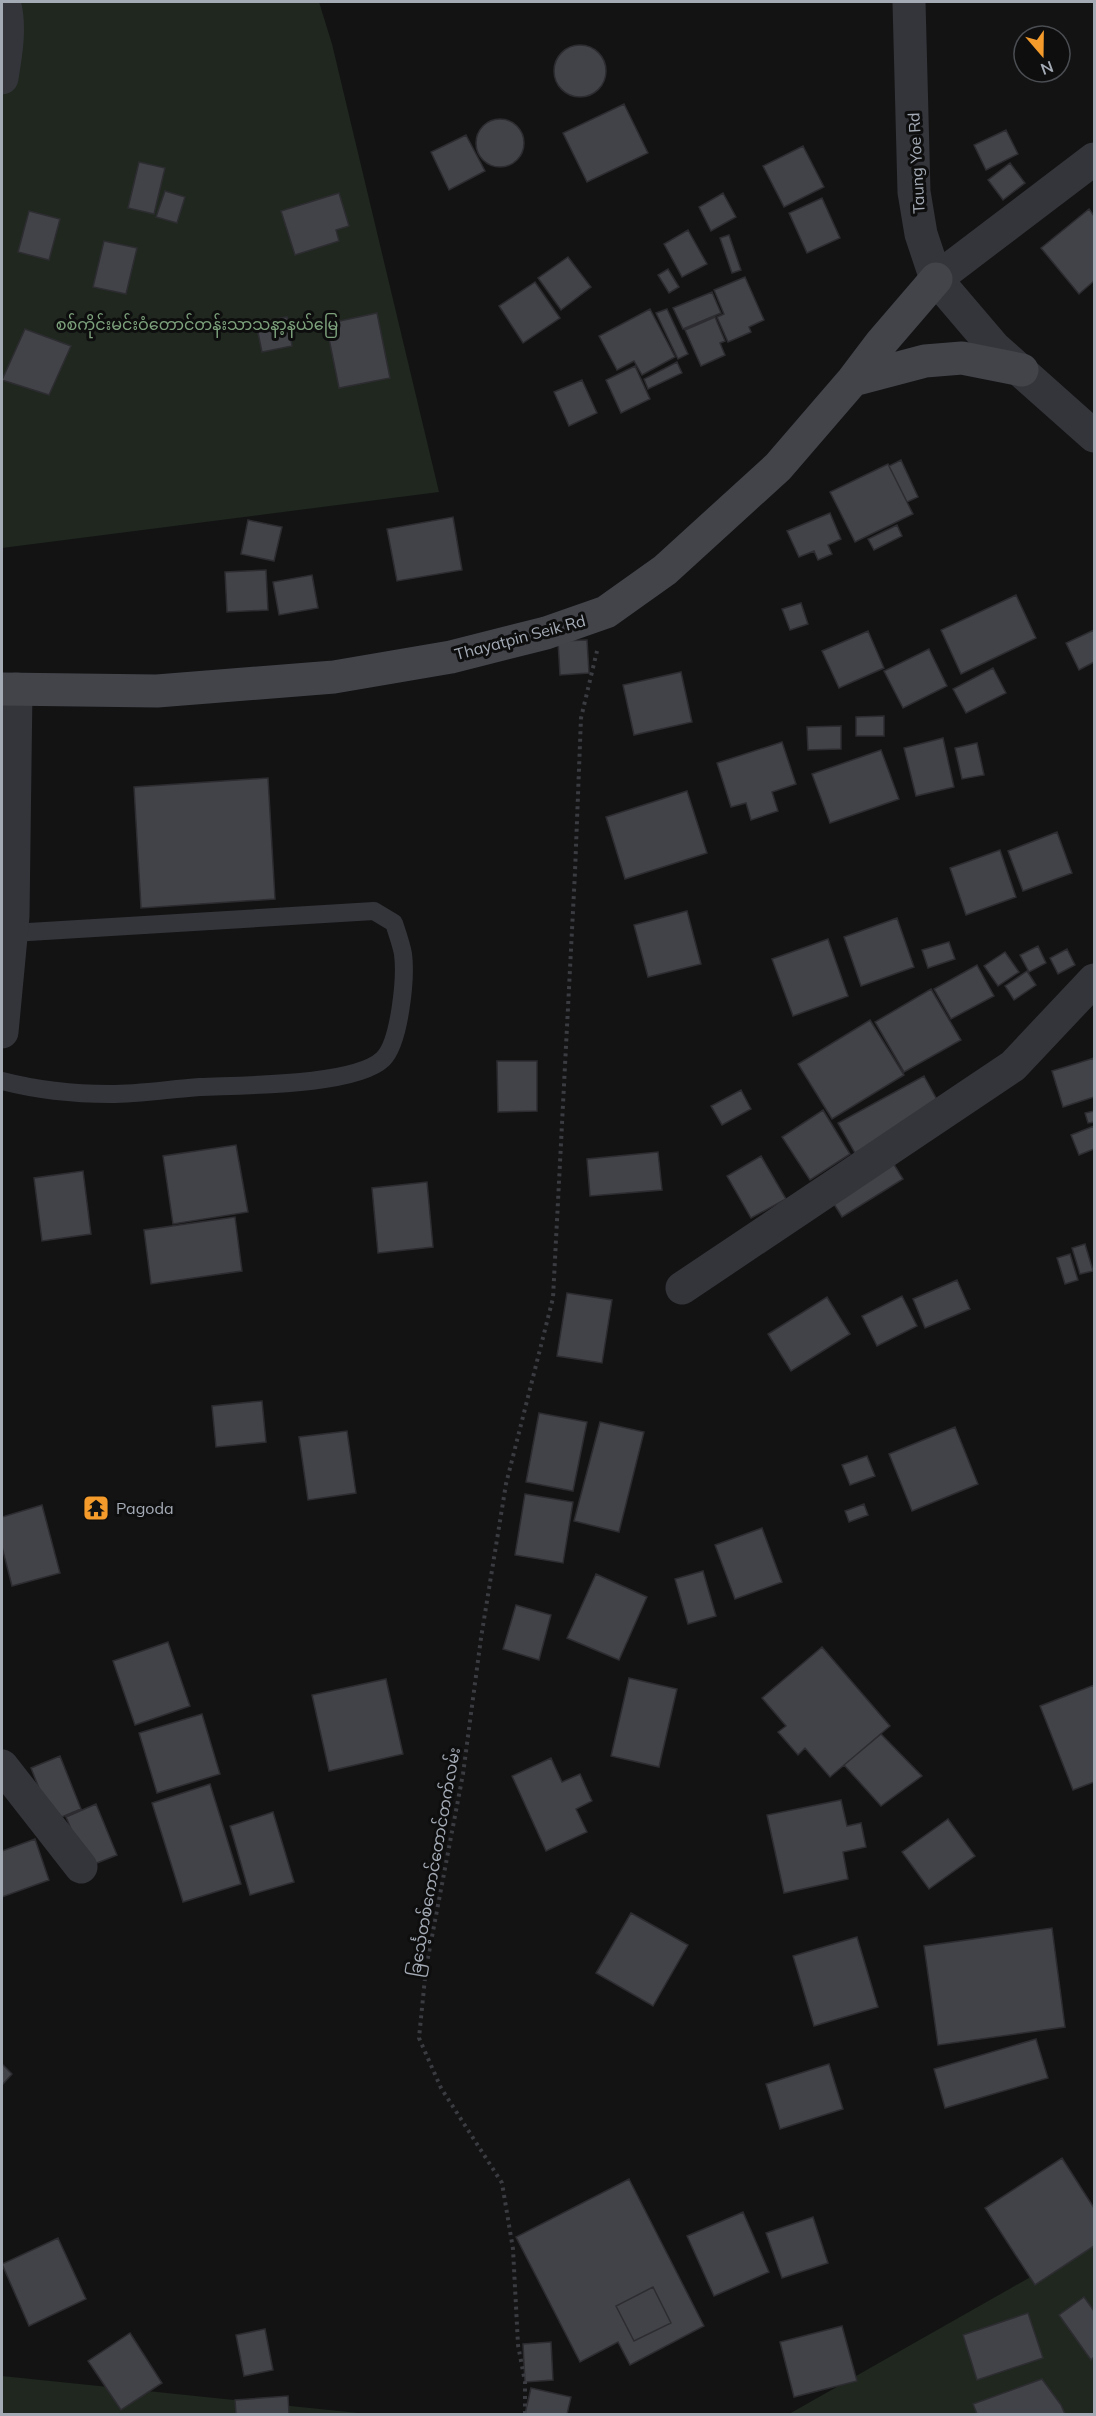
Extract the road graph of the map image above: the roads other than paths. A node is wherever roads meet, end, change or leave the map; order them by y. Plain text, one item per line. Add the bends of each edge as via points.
1 (4, 2) edge
2 (909, 2) edge
3 (2, 78) edge
4 (1095, 159) edge
5 (936, 279) junction
6 (1023, 370) junction
7 (853, 380) junction
8 (1095, 436) edge
9 (9, 689) edge
10 (12, 933) junction
11 (1095, 981) edge
12 (2, 1032) edge
13 (2, 1081) edge
14 (682, 1287) dead end
15 (2, 1766) edge
16 (81, 1867) dead end

1 - 3 street via 6,54
2 - 5 street, Taung Yoe Rd via 914,192 921,234
4 - 5 street
5 - 6 street, Taung Yoe Rd via 994,347
5 - 7 street, Thayatpin Seik Rd
6 - 7 street via 962,358 925,362
6 - 8 street, Taung Yoe Rd
7 - 9 street, Thayatpin Seik Rd via 778,467 665,570 606,612 546,633 451,657 334,677 157,691
9 - 10 street
10 - 12 street
10 - 13 lane via 374,910 394,923 403,954 401,999 395,1039 383,1059 343,1076 110,1094 33,1089
11 - 14 street via 1013,1066
15 - 16 street

